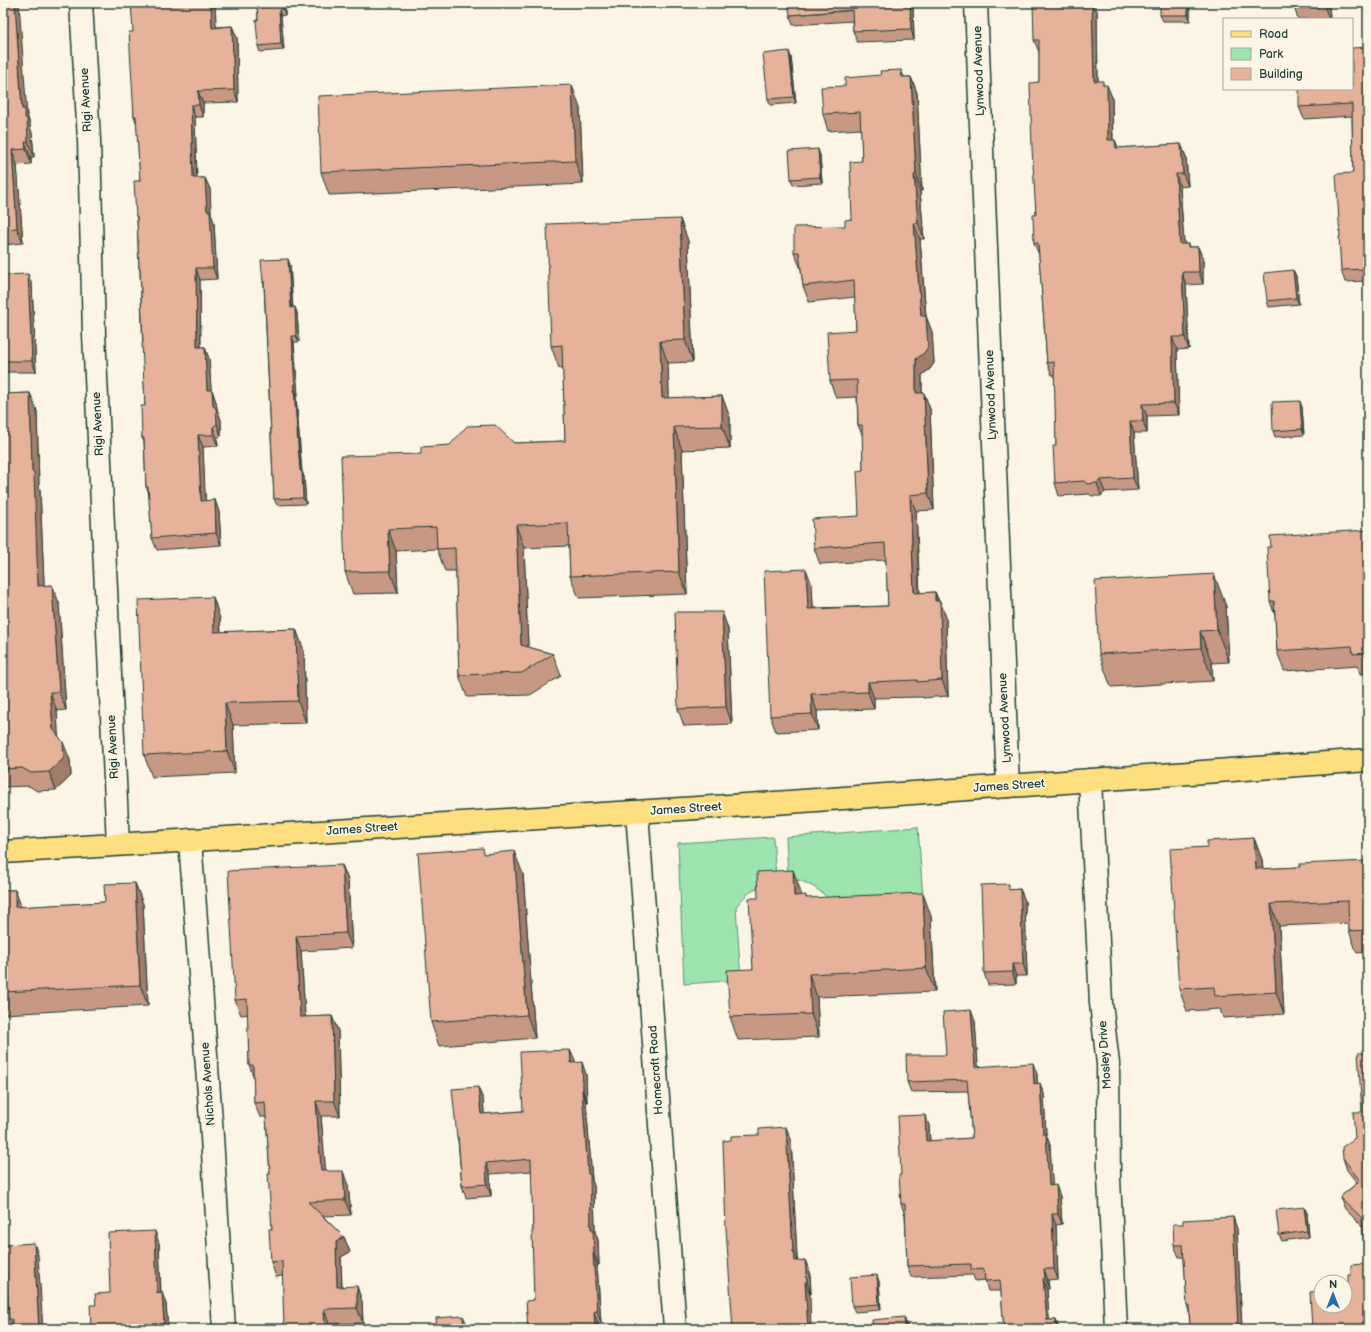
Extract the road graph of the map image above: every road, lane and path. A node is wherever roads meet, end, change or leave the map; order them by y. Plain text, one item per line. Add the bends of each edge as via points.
1 (81, 3) edge
2 (976, 3) edge
3 (1368, 760) edge
4 (1090, 780) junction
5 (1008, 786) junction
6 (637, 812) junction
7 (190, 840) junction
8 (118, 844) junction
9 (3, 852) edge
10 (224, 1329) edge
11 (675, 1329) edge
12 (1116, 1329) edge

1 - 8 street, Rigi Avenue
2 - 5 street, Lynwood Avenue
3 - 4 main road, James Street
4 - 5 main road, James Street
4 - 12 street, Mosley Drive via 1101,1003 1108,1064 1109,1178
5 - 6 main road, James Street
6 - 7 main road, James Street
6 - 11 street, Homecroft Road
7 - 8 main road, James Street
7 - 10 street, Nichols Avenue
8 - 9 main road, James Street

